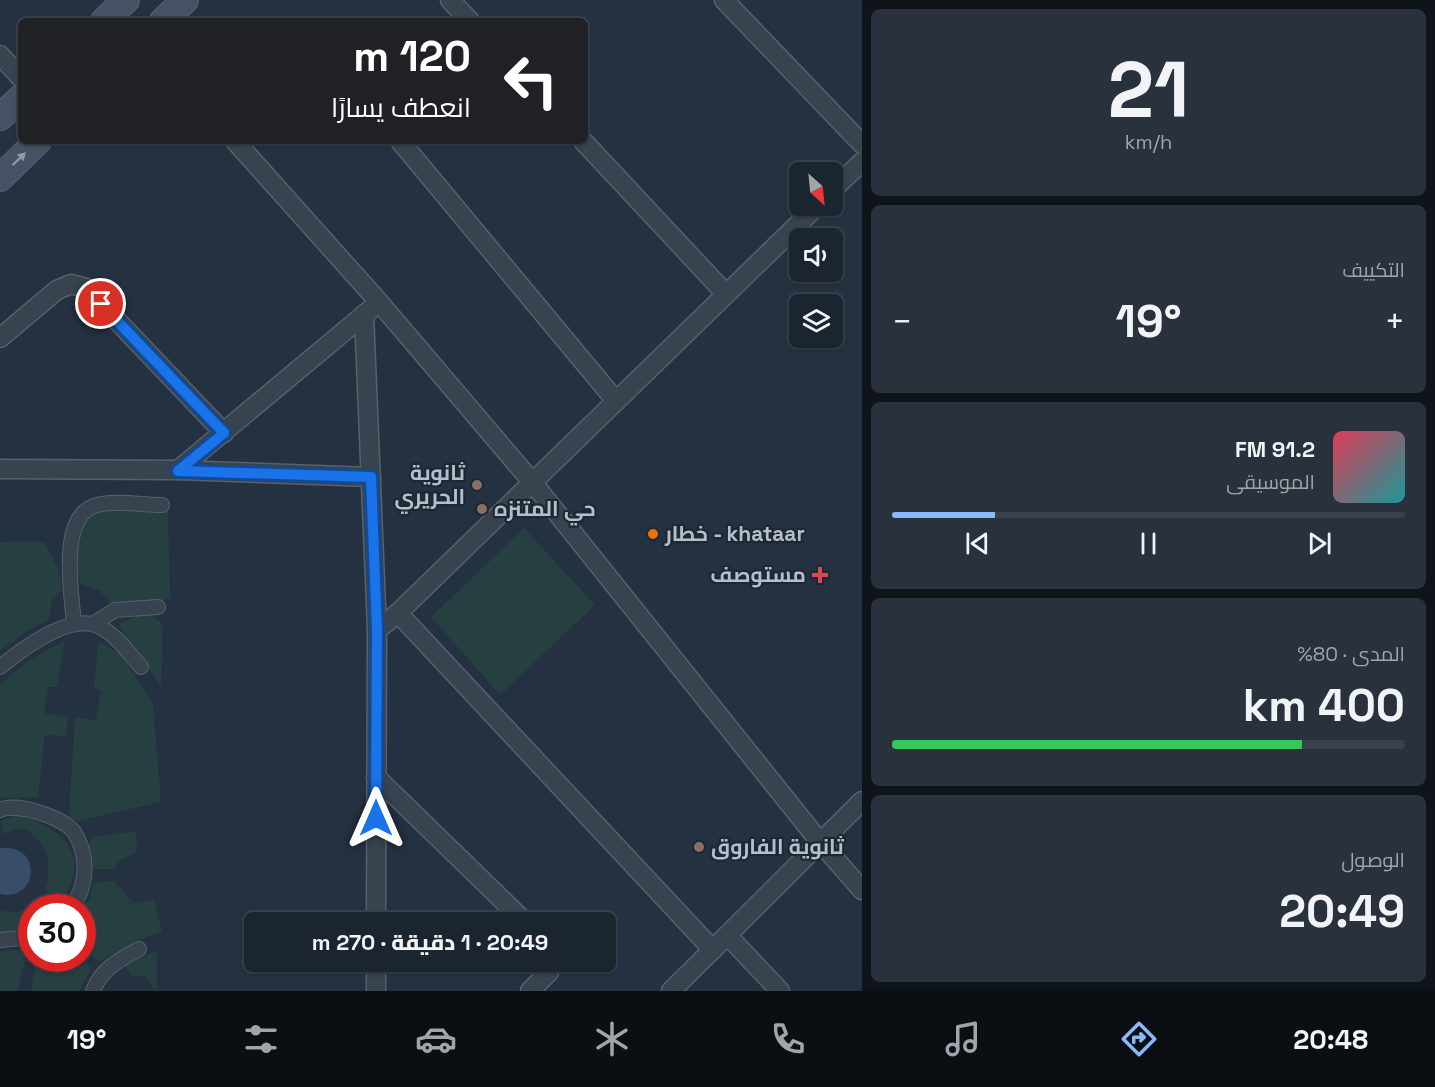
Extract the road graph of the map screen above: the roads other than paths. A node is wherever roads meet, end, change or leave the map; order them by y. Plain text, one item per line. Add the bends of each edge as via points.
1 (126, 0) edge
2 (185, 0) edge
3 (450, 0) edge
4 (724, 0) edge
5 (107, 18) edge
6 (166, 18) edge
7 (467, 18) edge
8 (0, 55) edge
9 (18, 75) edge
10 (18, 101) edge
11 (0, 117) edge
12 (35, 144) edge
13 (239, 144) edge
14 (402, 144) edge
15 (586, 144) edge
16 (862, 144) edge
17 (862, 162) edge
18 (0, 178) edge
19 (843, 180) edge
20 (807, 216) edge
21 (726, 294) junction
22 (379, 302) junction
23 (364, 314) junction
24 (1, 337) edge
25 (616, 401) junction
26 (224, 433) junction
27 (0, 469) edge
28 (178, 471) junction
29 (371, 477) junction
30 (532, 483) junction
31 (162, 505) dead end
32 (158, 607) dead end
33 (398, 613) junction
34 (74, 624) junction
35 (93, 624) junction
36 (377, 630) junction
37 (141, 667) dead end
38 (0, 668) edge
39 (376, 777) junction
40 (862, 801) edge
41 (0, 810) edge
42 (820, 842) junction
43 (862, 890) edge
44 (78, 894) edge
45 (376, 912) edge
46 (515, 912) edge
47 (728, 936) junction
48 (18, 938) edge
49 (0, 940) edge
50 (139, 949) dead end
51 (713, 950) junction
52 (376, 972) edge
53 (549, 972) edge
54 (93, 991) edge
55 (376, 991) edge
56 (530, 991) edge
57 (671, 991) edge
58 (780, 991) edge

1 - 5 main road
2 - 6 main road
3 - 7 street
4 - 16 street
8 - 9 street
10 - 11 main road
18 -> 12 main road
13 - 22 street
14 - 25 street
15 - 21 street
17 - 19 street
20 - 21 street
21 - 25 street
22 - 23 street
22 - 30 street
23 - 26 street
23 - 29 street
24 - 26 street via 57,290 71,284 86,288
25 - 30 street
26 - 28 street
27 - 28 street
28 - 29 street
29 - 36 street
30 - 33 street
30 - 42 street
31 - 34 street via 96,505 81,517 70,549
32 - 35 street via 115,610
33 - 36 street
33 - 51 street
34 - 35 street
34 - 38 street via 43,637
35 - 37 street via 117,639
36 - 39 street
39 - 45 street
39 - 46 street
40 - 42 street
41 - 44 street via 29,809 73,831 83,855 86,878
42 - 43 street
42 - 47 street
47 - 51 street
47 - 58 street
48 - 49 street
50 - 54 street via 98,977
51 - 57 street
52 - 55 street
53 - 56 street

